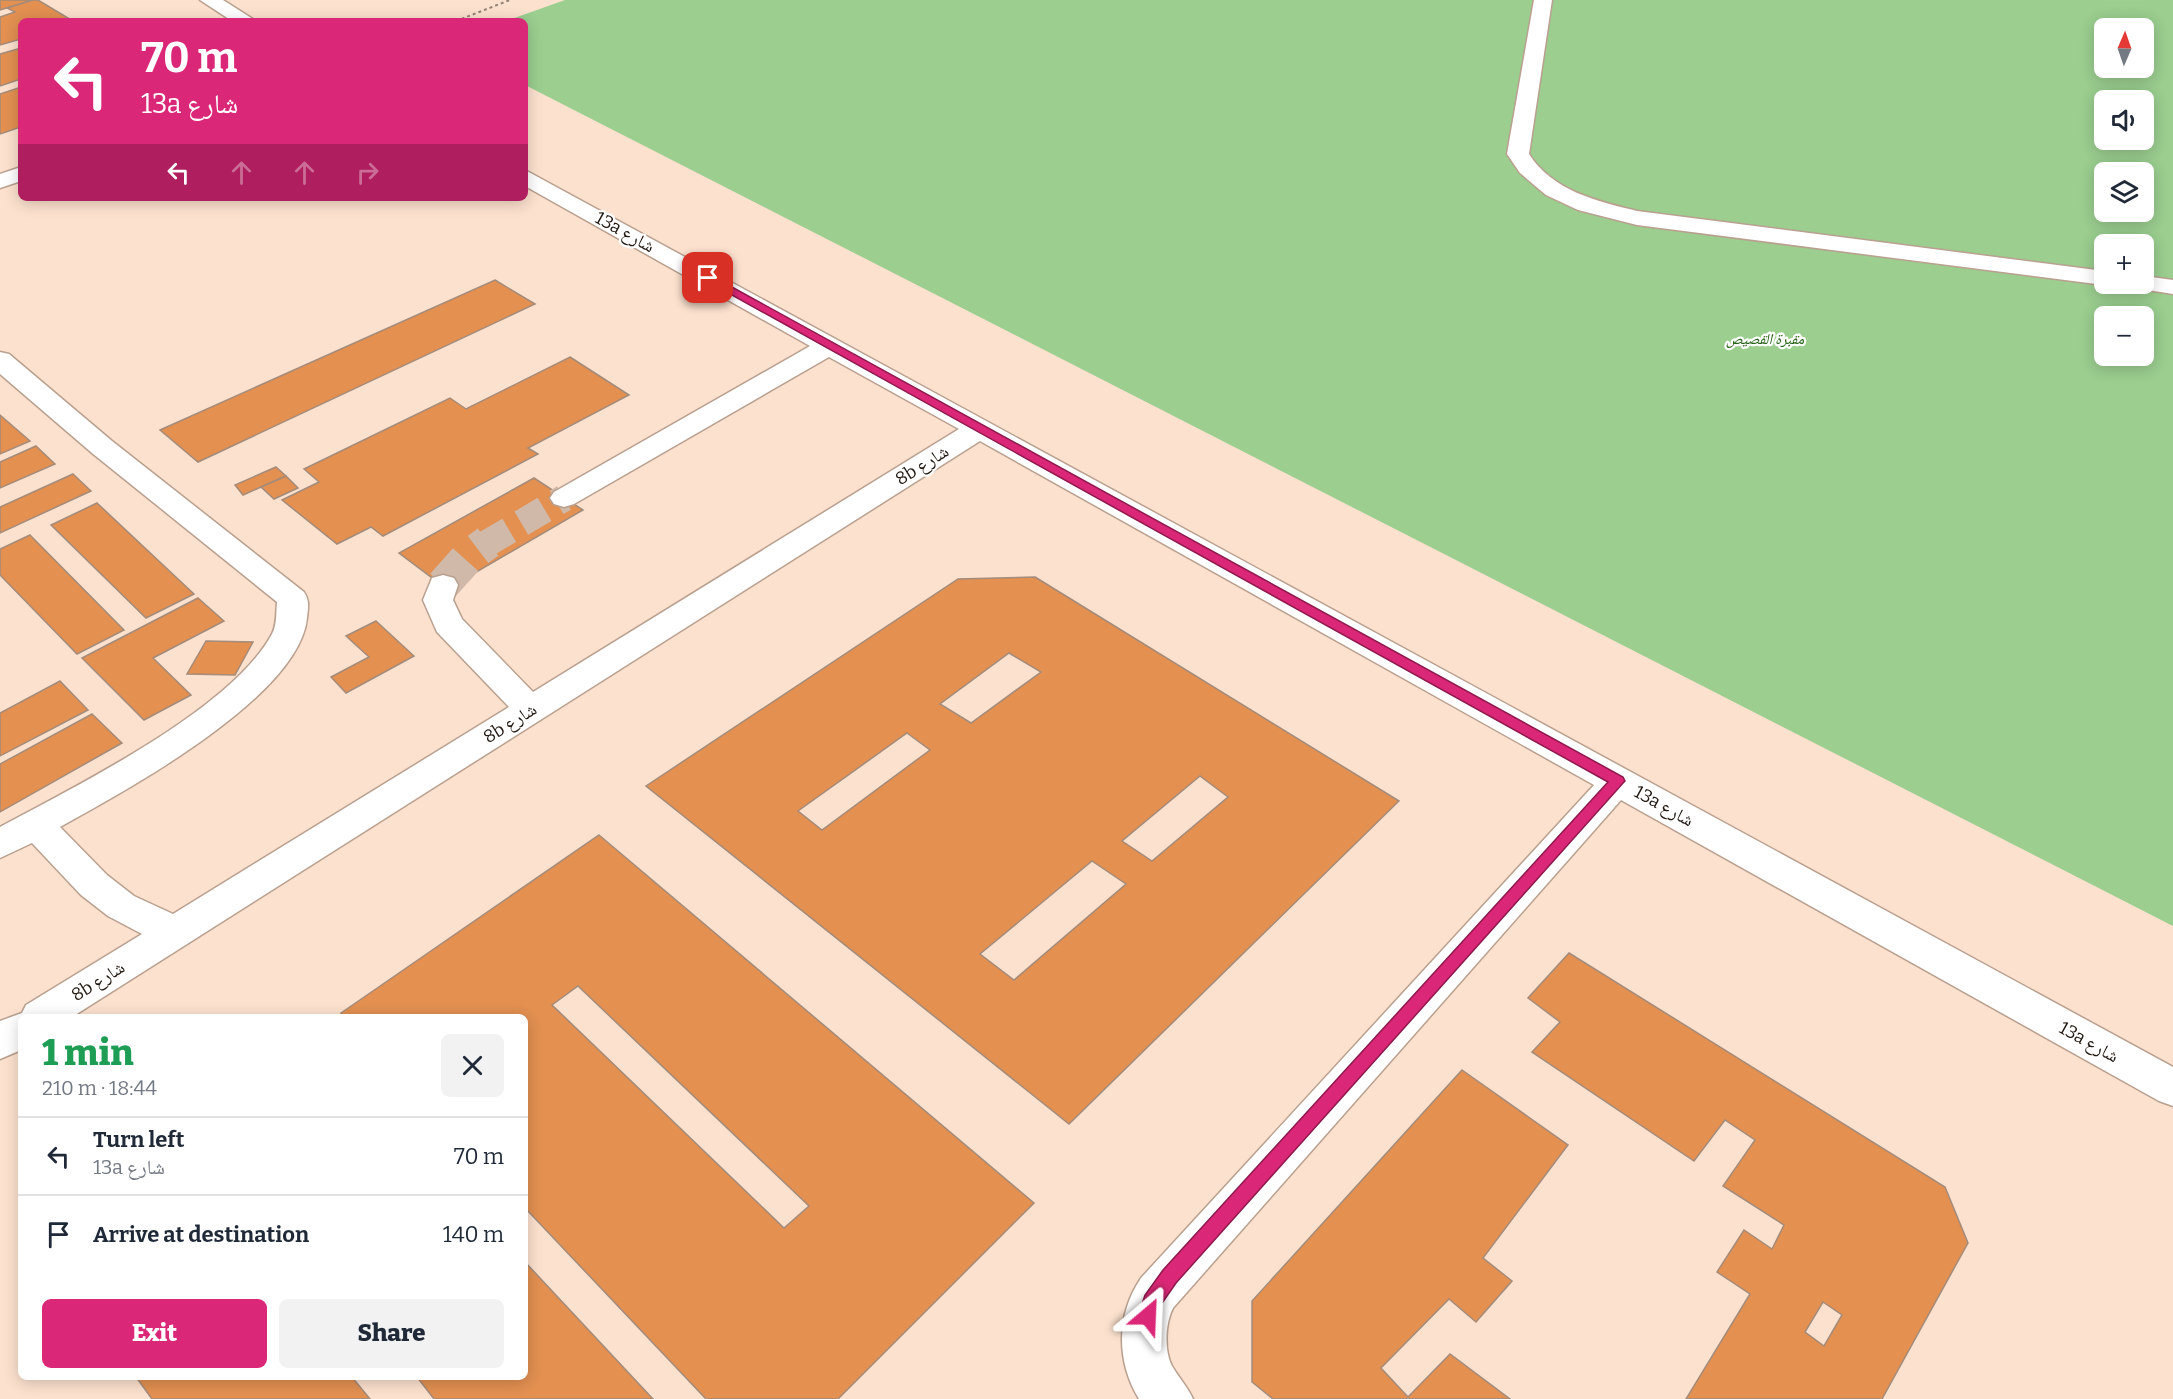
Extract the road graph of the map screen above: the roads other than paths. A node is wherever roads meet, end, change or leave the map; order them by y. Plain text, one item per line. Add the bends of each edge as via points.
1 (210, 0) edge
2 (1543, 0) edge
3 (241, 18) edge
4 (18, 175) edge
5 (528, 179) edge
6 (0, 181) edge
7 (2094, 277) edge
8 (2154, 284) edge
9 (2173, 287) edge
10 (831, 345) junction
11 (0, 360) edge
12 (979, 429) junction
13 (564, 498) tunnel mouth
14 (443, 585) tunnel mouth
15 (531, 710) junction
16 (1618, 781) junction
17 (36, 824) junction
18 (0, 844) edge
19 (174, 932) junction
20 (45, 1014) edge
21 (18, 1031) edge
22 (0, 1042) edge
23 (2173, 1088) edge
24 (1169, 1399) edge

1 - 3 street
2 - 7 street via 1518,154 1535,177 1566,196 1637,218
4 - 6 street
5 - 10 street, 13a شارع
8 - 9 street
10 - 12 street, 13a شارع
10 - 13 street
11 - 17 street via 294,599 297,612 288,641 223,708 168,747
12 - 15 street, 8b شارع
12 - 16 street, 13a شارع
14 - 15 street via 438,600 448,624
15 - 19 street, 8b شارع
16 - 23 street, 13a شارع
16 - 24 street via 1170,1276 1152,1302 1143,1331 1146,1362
17 - 18 street
17 - 19 street via 94,885 121,906
19 - 20 street, 8b شارع
21 - 22 street

